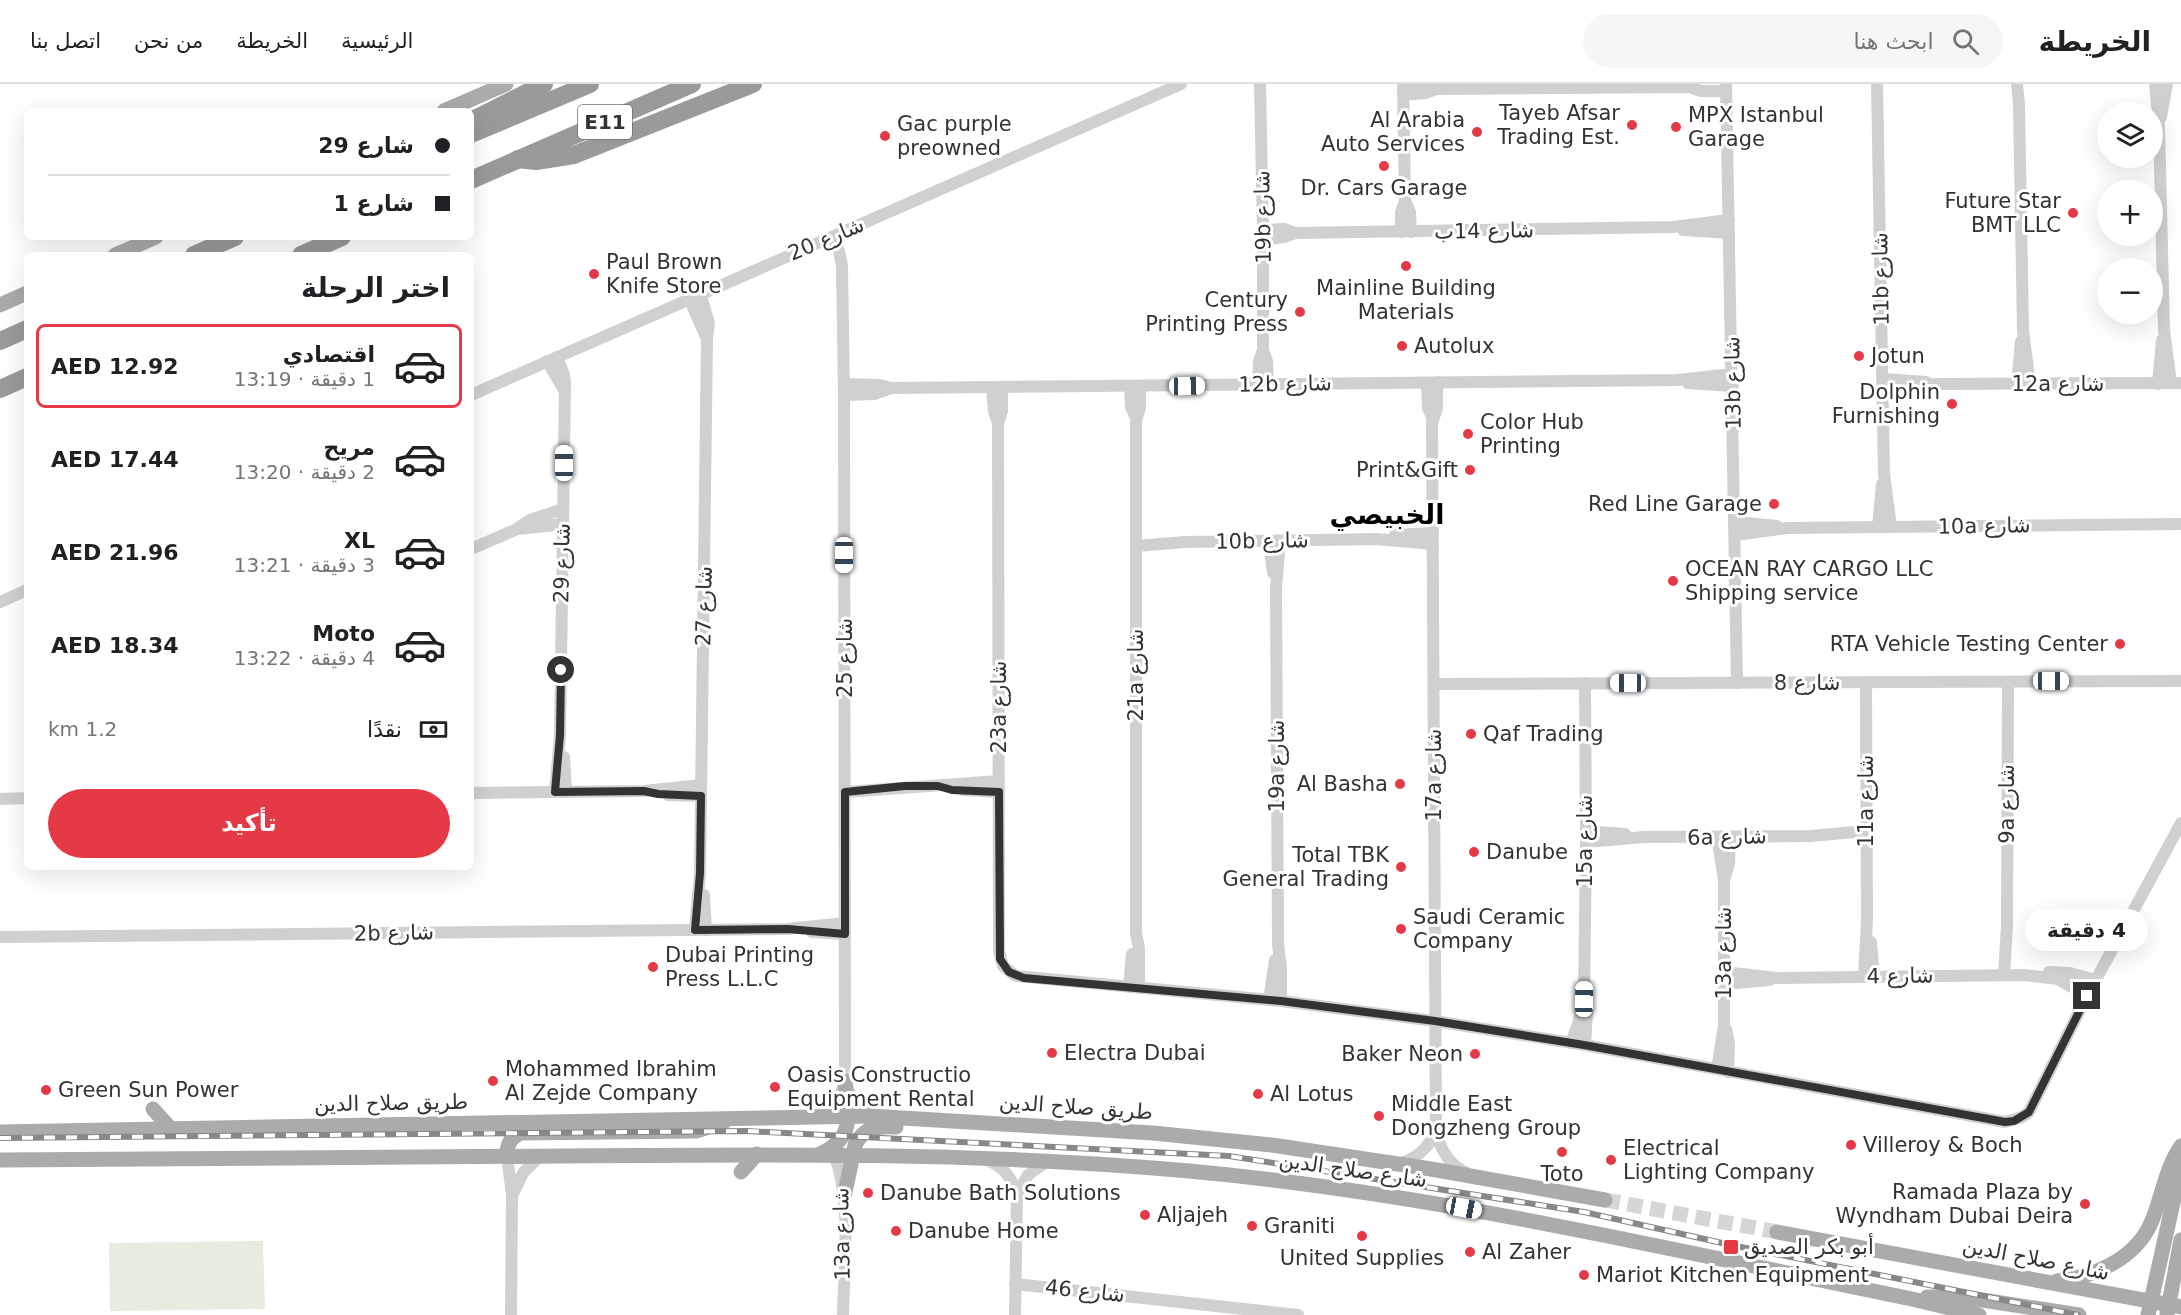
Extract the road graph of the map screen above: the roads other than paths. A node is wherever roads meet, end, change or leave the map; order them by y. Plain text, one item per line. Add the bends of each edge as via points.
1 (506, 84) edge
2 (544, 84) edge
3 (590, 84) edge
4 (692, 84) edge
5 (753, 84) edge
6 (1181, 84) edge
7 (1260, 84) edge
8 (1878, 84) edge
9 (2017, 84) edge
10 (2025, 84) edge
11 (2155, 84) edge
12 (2167, 84) edge
13 (1693, 86) edge
14 (1726, 87) edge
15 (1403, 88) edge
16 (2157, 102) edge
17 (2019, 105) junction
18 (2163, 105) edge
19 (451, 108) edge
20 (474, 119) edge
21 (474, 133) edge
22 (518, 159) junction
23 (2160, 168) edge
24 (474, 179) edge
25 (1729, 220) junction
26 (1673, 227) junction
27 (1406, 232) junction
28 (1729, 233) junction
29 (1263, 235) junction
30 (832, 237) junction
31 (149, 240) edge
32 (228, 240) edge
33 (335, 240) edge
34 (122, 252) edge
35 (201, 252) edge
36 (308, 252) edge
37 (24, 294) edge
38 (695, 296) junction
39 (0, 305) edge
40 (24, 330) edge
41 (2023, 331) junction
42 (0, 341) edge
43 (552, 359) junction
44 (24, 378) edge
45 (1732, 380) junction
46 (1432, 382) junction
47 (2017, 384) junction
48 (2030, 384) junction
49 (2170, 384) edge
50 (1263, 385) junction
51 (1883, 385) junction
52 (1135, 386) junction
53 (997, 387) junction
54 (0, 389) edge
55 (844, 389) junction
56 (474, 394) edge
57 (563, 509) junction
58 (563, 524) junction
59 (2181, 524) edge
60 (1885, 527) junction
61 (1736, 528) junction
62 (515, 530) junction
63 (1433, 538) junction
64 (1275, 541) junction
65 (1136, 542) junction
66 (474, 548) edge
67 (24, 591) edge
68 (0, 602) edge
69 (2181, 681) edge
70 (1866, 682) junction
71 (2007, 682) junction
72 (1585, 683) junction
73 (1737, 683) junction
74 (1434, 684) junction
75 (999, 786) junction
76 (845, 787) junction
77 (701, 791) junction
78 (561, 792) junction
79 (474, 793) edge
80 (24, 798) edge
81 (0, 799) edge
82 (2181, 823) edge
83 (1586, 836) junction
84 (1866, 836) junction
85 (1723, 837) junction
86 (845, 928) junction
87 (701, 930) junction
88 (0, 937) edge
89 (2014, 975) junction
90 (1869, 976) junction
91 (1724, 978) junction
92 (2096, 980) junction
93 (1134, 988) junction
94 (2087, 996) junction
95 (1584, 999) junction
96 (1275, 1000) junction
97 (1435, 1021) junction
98 (1571, 1043) junction
99 (1584, 1045) junction
100 (1722, 1071) junction
101 (845, 1082) junction
102 (153, 1109) dead end
103 (848, 1115) junction
104 (813, 1116) junction
105 (879, 1116) junction
106 (732, 1118) junction
107 (1033, 1125) junction
108 (171, 1129) junction
109 (1436, 1131) junction
110 (0, 1132) edge
111 (2181, 1146) edge
112 (757, 1154) junction
113 (827, 1154) junction
114 (853, 1155) junction
115 (507, 1156) junction
116 (540, 1156) junction
117 (986, 1159) junction
118 (0, 1160) edge
119 (1046, 1162) junction
120 (1398, 1164) junction
121 (2181, 1167) edge
122 (741, 1172) dead end
123 (1473, 1176) junction
124 (1017, 1194) junction
125 (512, 1196) junction
126 (844, 1197) junction
127 (1605, 1200) tunnel mouth
128 (1777, 1232) tunnel mouth
129 (2181, 1240) edge
130 (2045, 1282) junction
131 (1015, 1284) junction
132 (1912, 1299) junction
133 (2149, 1308) edge
134 (2172, 1309) edge
135 (511, 1315) edge
136 (843, 1315) edge
137 (1015, 1315) edge
138 (1298, 1315) edge
139 (1978, 1315) edge
140 (2079, 1315) edge

1 - 19 main road
2 - 20 highway
3 - 21 highway, E11
4 - 22 highway, E11
5 - 22 highway via 574,155
6 - 30 street, شارع 20
7 - 29 street, 19b شارع
8 - 51 street, 11b شارع
9 - 17 street
10 - 17 street
11 - 16 street
12 - 18 street
13 - 14 street via 1701,91
13 - 15 street via 1436,89 1425,93
14 - 25 street, 13b شارع
15 - 27 street via 1405,201 1410,212
17 - 41 street
22 - 24 highway, E11
23 - 49 street via 2164,330 2160,350
25 - 26 street, شارع 14ب
25 - 28 street, 13b شارع
26 - 27 street, شارع 14ب
26 - 28 street, شارع 14ب
27 - 29 street, شارع 14ب
28 - 45 street, 13b شارع
29 - 50 street, 19b شارع via 1263,350 1258,361
30 - 38 street, شارع 20
30 - 55 street, شارع 25 via 842,266
31 - 34 main road
32 - 35 highway
33 - 36 highway
37 - 39 main road
38 - 43 street, شارع 20
38 - 77 street, شارع 27 via 709,323
40 - 42 highway
41 - 47 street
41 - 48 street
43 - 56 street, شارع 20
43 - 57 street, شارع 29 via 564,375
44 - 54 highway
45 - 46 street, 12b شارع via 1702,385 1678,380
45 - 61 street, 13b شارع
46 - 50 street, 12b شارع
46 - 63 street, 17a شارع via 1428,408 1432,419
47 - 48 street, 12a شارع
47 - 51 street, 12a شارع
48 - 49 street, 12a شارع
50 - 52 street, 12b شارع
51 - 60 street, 11b شارع
52 - 53 street, 12b شارع
52 - 65 street, 21a شارع via 1131,407 1136,418
53 - 55 street, 12b شارع via 891,388 874,394
53 - 75 street, 23a شارع via 994,411 998,423
55 - 76 street, شارع 25
57 - 58 street, شارع 29
57 - 62 street via 530,520
58 - 62 street
58 - 78 street, شارع 29
59 - 60 street, 10a شارع
60 - 61 street, 10a شارع
61 - 73 street, 13b شارع
62 - 66 street
63 - 64 street, 10b شارع
63 - 74 street, 17a شارع
64 - 65 street, 10b شارع via 1185,542 1166,538
64 - 96 street, 19a شارع
65 - 93 street, 21a شارع
67 - 68 street
69 - 71 street, شارع 8
70 - 71 street, شارع 8
70 - 73 street, شارع 8
70 - 84 street, 11a شارع
71 - 89 street, 9a شارع via 2007,926
72 - 73 street, شارع 8
72 - 74 street, شارع 8
72 - 83 street, 15a شارع
74 - 97 street, 17a شارع
75 - 76 street via 890,783
75 - 93 street, 23a شارع via 1000,959 1009,972 1024,978
76 - 86 street, شارع 25
77 - 78 street
77 - 87 street, شارع 27
78 - 79 street
80 - 81 street
82 - 92 street
83 - 85 street, 6a شارع
83 - 95 street, 15a شارع
84 - 85 street, 6a شارع
84 - 90 street, 11a شارع
85 - 91 street, 13a شارع via 1720,863 1724,880
86 - 87 street, 2b شارع
86 - 101 street, شارع 25
87 - 88 street, 2b شارع
89 - 90 street, شارع 4
89 - 92 street, شارع 4 via 2062,972
89 - 94 street, شارع 4 via 2058,979
90 - 91 street, شارع 4 via 1755,982
91 - 100 street, 13a شارع
92 - 94 street
93 - 96 street
94 - 100 street via 2029,1112 2005,1122
95 - 98 street, 15a شارع
95 - 99 street, 15a شارع
96 - 97 street
97 - 98 street
97 - 109 street, 17a شارع
98 - 99 street
99 - 100 street
101 - 103 main road
101 - 104 street via 837,1100
101 - 105 street via 857,1105
102 - 108 main road
103 - 104 main road, طريق صلاح الدين
103 - 105 main road, طريق صلاح الدين
103 - 113 main road via 847,1131
104 - 106 main road, طريق صلاح الدين
105 - 107 main road, طريق صلاح الدين
106 - 108 main road, طريق صلاح الدين
106 - 115 main road via 696,1131 521,1133 509,1142
107 - 114 main road via 1005,1133 879,1126 864,1132
107 - 120 main road, طريق صلاح الدين via 1212,1138
108 - 110 main road, طريق صلاح الدين
109 - 120 street via 1418,1156
109 - 123 street, 17a شارع via 1448,1159
111 - 130 main road via 2151,1223 2132,1250 2092,1273
112 - 113 main road
112 - 116 main road
112 - 122 main road
113 - 114 main road, شارع صلاح الدين
113 - 126 street, 13a شارع
114 - 117 main road, شارع صلاح الدين
114 - 126 main road
115 - 116 main road
115 - 118 main road
115 - 125 street
116 - 125 street via 523,1173
117 - 119 main road, شارع صلاح الدين
117 - 124 street via 1006,1172
119 - 124 street via 1028,1175
119 - 132 main road, شارع صلاح الدين via 1244,1176 1395,1196
120 - 123 main road, طريق صلاح الدين
121 - 133 main road
123 - 127 main road, طريق صلاح الدين
124 - 131 street
125 - 135 street
126 - 136 street, 13a شارع
128 - 130 main road, شارع صلاح الدين
129 - 134 main road
130 - 133 main road, شارع صلاح الدين
131 - 137 street
131 - 138 street, شارع 46
132 - 139 main road, شارع صلاح الدين
132 - 140 main road via 1963,1297
133 - 134 main road, شارع صلاح الدين

